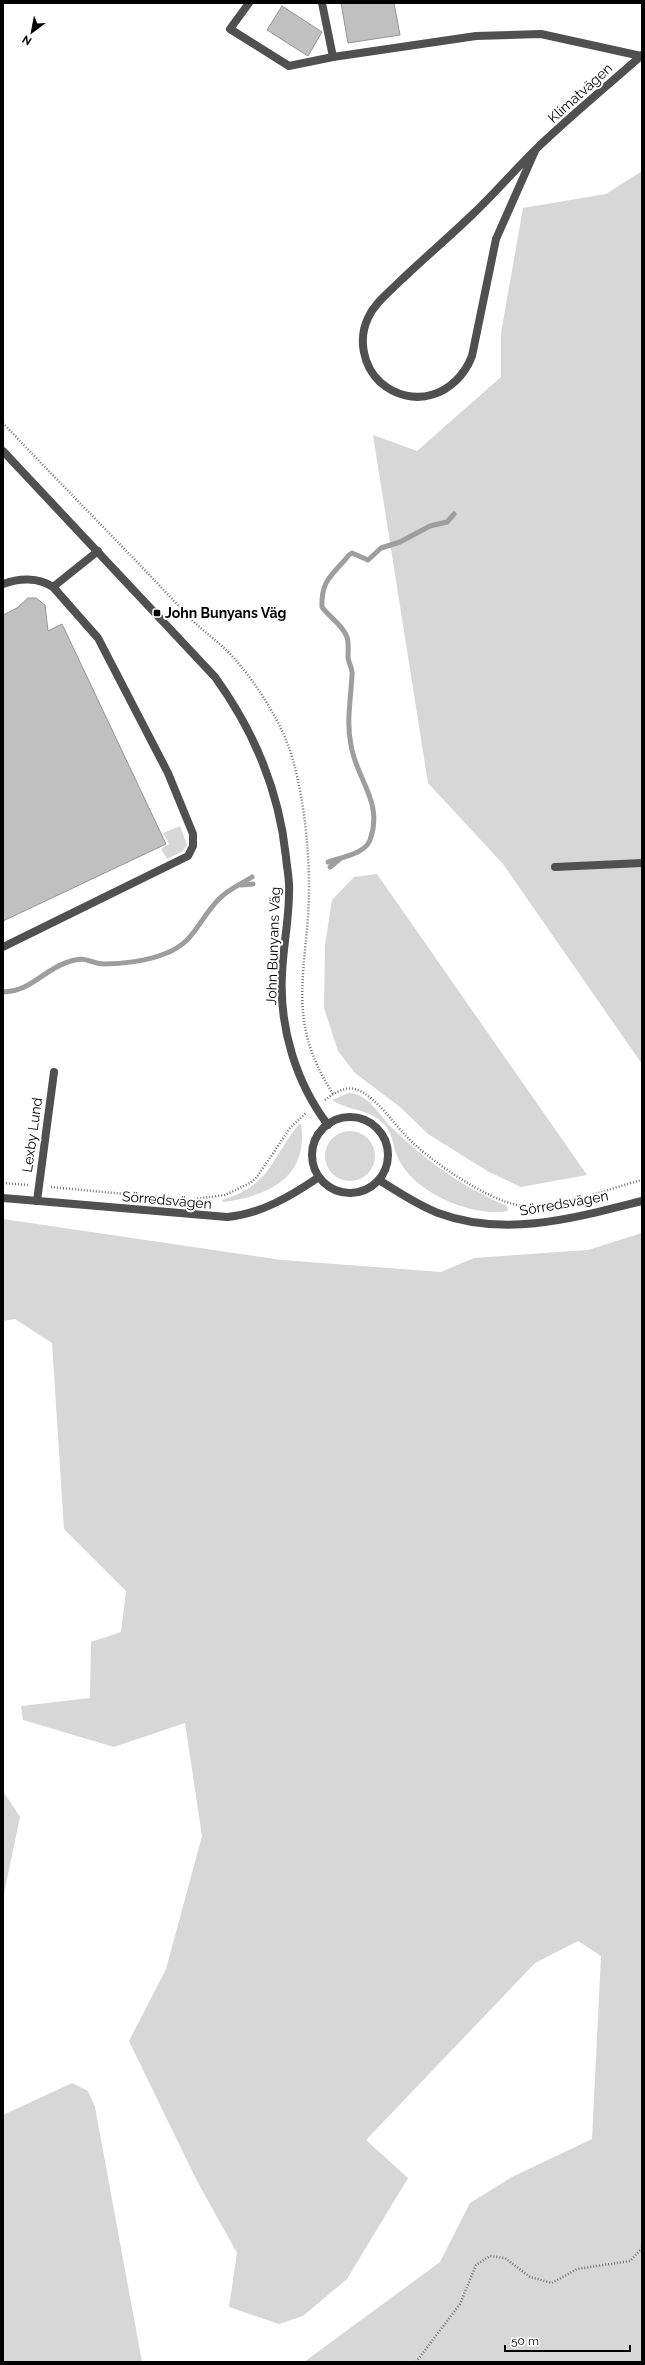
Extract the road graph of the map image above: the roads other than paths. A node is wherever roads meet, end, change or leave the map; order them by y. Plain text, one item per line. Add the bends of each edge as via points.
1 (249, 3) edge
2 (322, 3) edge
3 (641, 55) edge
4 (334, 57) junction
5 (535, 151) junction
6 (3, 451) edge
7 (98, 551) junction
8 (3, 584) edge
9 (53, 587) junction
10 (642, 863) edge
11 (555, 867) dead end
12 (3, 946) edge
13 (54, 1072) dead end
14 (328, 1125) junction
15 (319, 1177) junction
16 (379, 1180) junction
17 (3, 1198) edge
18 (37, 1201) junction
19 (642, 1201) edge

1 - 4 street via 230,29 289,66
2 - 4 street
3 - 4 street via 541,34 476,36
3 - 5 street, Klimatvägen
5 - 5 street, Klimatvägen via 370,313 362,336 364,354 375,377 394,392 413,397 437,394 450,387 466,371 472,356 496,239
6 - 7 street, John Bunyans Väg
7 - 9 street
7 - 14 street, John Bunyans Väg via 215,677 232,701 262,756 276,796 284,831 290,892 282,974 284,1020 297,1069 314,1107
8 - 9 street via 11,581 37,580
9 - 12 street via 98,638 168,773 193,834 193,846 188,856 177,862
10 - 11 street
13 - 18 street, Lexby Lund
14 - 15 street via 319,1133 313,1149 312,1160
14 - 16 street via 340,1118 354,1117 367,1121 378,1129 386,1141 388,1154 386,1168
15 - 16 street via 332,1188 348,1193 366,1190
15 - 18 street, Sörredsvägen via 266,1207 238,1216 202,1216
16 - 19 street, Sörredsvägen via 416,1203 438,1213 487,1224 537,1224 584,1216
17 - 18 street, Sörredsvägen

